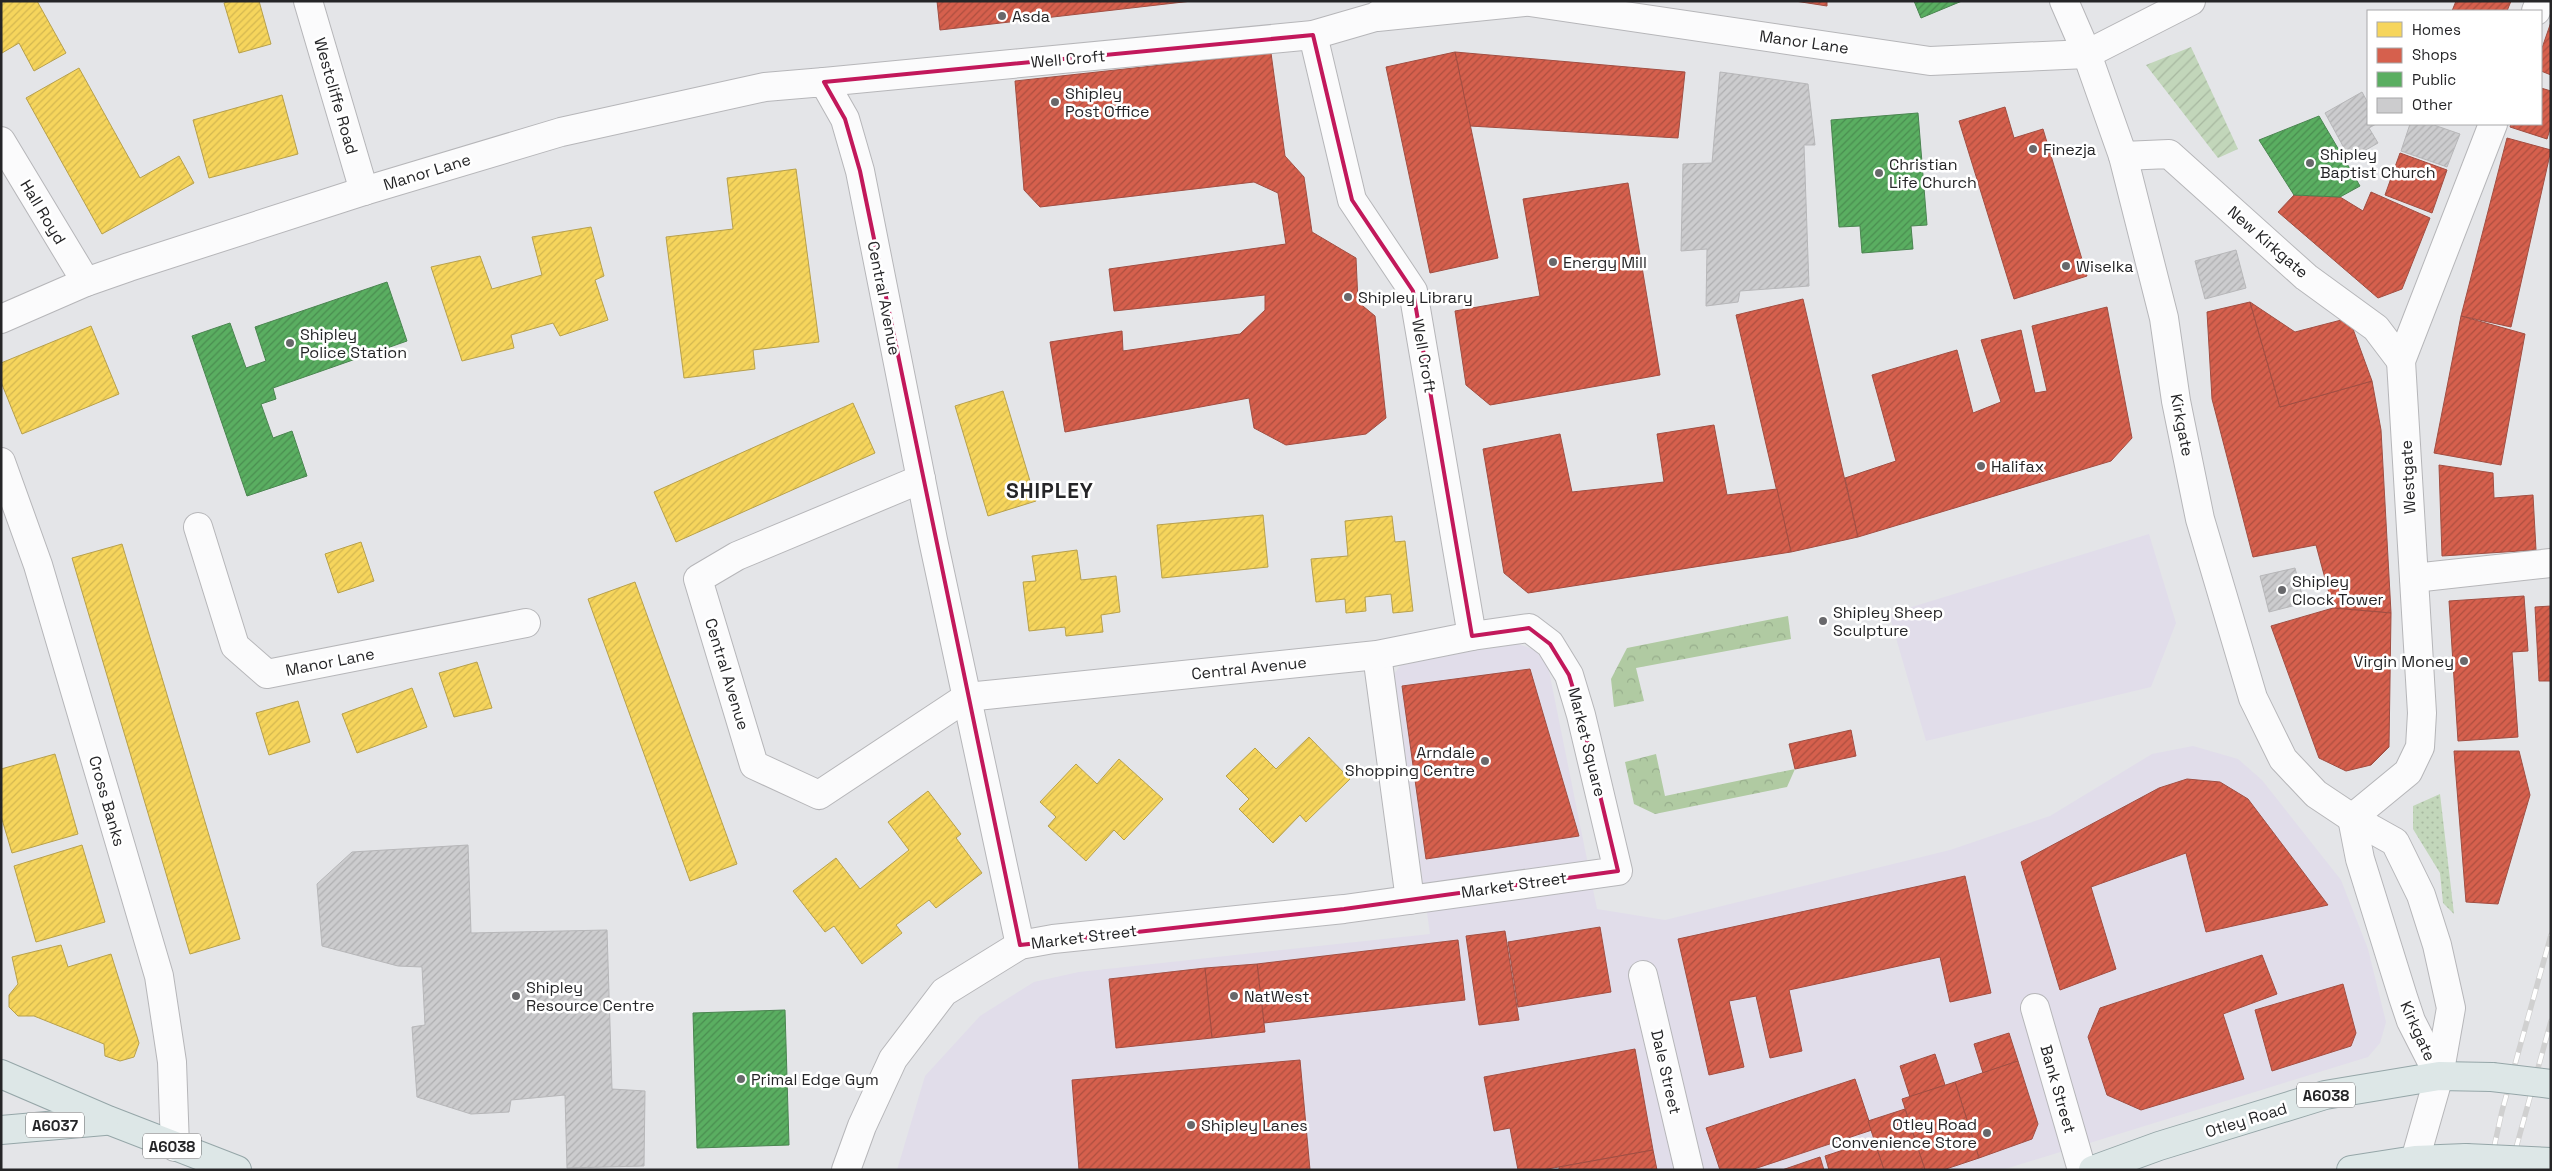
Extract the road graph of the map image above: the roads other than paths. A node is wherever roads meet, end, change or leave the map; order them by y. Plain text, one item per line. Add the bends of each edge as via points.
1 (308, 1) edge
2 (1398, 1) edge
3 (2064, 1) edge
4 (2191, 1) edge
5 (1524, 2) edge
6 (1375, 17) junction
7 (1313, 35) junction
8 (2087, 54) junction
9 (824, 82) junction
10 (2493, 125) edge
11 (1, 141) edge
12 (2123, 156) junction
13 (364, 191) junction
14 (86, 282) junction
15 (1, 319) edge
16 (2401, 361) junction
17 (1, 462) edge
18 (921, 478) junction
19 (198, 527) dead end
20 (2551, 563) edge
21 (2414, 578) junction
22 (526, 623) dead end
23 (1529, 628) joint
24 (1472, 636) junction
25 (1377, 655) junction
26 (967, 698) junction
27 (2352, 818) junction
28 (1618, 871) joint
29 (1410, 900) junction
30 (1020, 945) junction
31 (1643, 975) dead end
32 (2034, 1008) dead end
33 (1, 1074) edge
34 (2439, 1076) junction
35 (2551, 1084) edge
36 (108, 1120) junction
37 (1, 1130) edge
38 (175, 1147) junction
39 (2551, 1162) edge
40 (2414, 1165) edge
41 (237, 1170) edge
42 (846, 1170) edge
43 (1689, 1170) edge
44 (2082, 1170) edge
45 (2093, 1170) edge
46 (2351, 1170) edge

1 - 13 street, Westcliffe Road
2 - 6 street, Well Croft
3 - 8 street, Kirkgate
4 - 8 street
5 - 6 street, Well Croft
5 - 8 street, Manor Lane via 1930,61
6 - 7 street, Well Croft
7 - 9 street, Well Croft
7 - 24 street, Well Croft via 1352,200 1413,291
8 - 12 street, Kirkgate
9 - 13 street, Manor Lane via 765,87 561,132
9 - 18 street, Central Avenue via 845,119 860,171
10 - 16 street, Westgate
11 - 14 street, Hall Royd
12 - 16 street, New Kirkgate via 2169,154 2306,277 2376,328
12 - 27 street, Kirkgate via 2164,318 2176,401 2200,519 2253,698 2283,760 2316,794
13 - 14 street, Manor Lane
14 - 15 street, Manor Lane
16 - 21 street, Westgate
17 - 38 street, Cross Banks via 38,565 159,976 172,1062
18 - 26 street, Central Avenue
18 - 26 street, Central Avenue via 737,556 698,579 754,765 819,795
19 - 22 street, Manor Lane via 235,646 268,674
20 - 21 street
21 - 27 street, Westgate via 2422,713 2420,747 2408,772
23 - 24 street, Central Avenue
23 - 28 street, Market Square via 1550,644 1569,675
24 - 25 street, Central Avenue
25 - 26 street, Central Avenue
25 - 29 street
26 - 30 street, Central Avenue
27 - 34 street, Kirkgate via 2360,859 2411,1021
27 - 34 street, Kirkgate via 2395,842 2421,895 2437,945 2451,1008
28 - 29 street, Market Street
29 - 30 street, Market Street
30 - 42 street, Market Street via 944,992 893,1059
31 - 43 street, Dale Street
32 - 44 street, Bank Street
33 - 36 main road, A6038
34 - 35 main road, Otley Road / A6038, bridge via 2492,1077
34 - 40 street
34 - 45 main road, Otley Road / A6038 via 2325,1095 2159,1146
36 - 37 main road, A6037
36 - 38 main road, A6038
38 - 41 main road, A6038
39 - 40 main road, bridge via 2466,1158
40 - 46 main road

